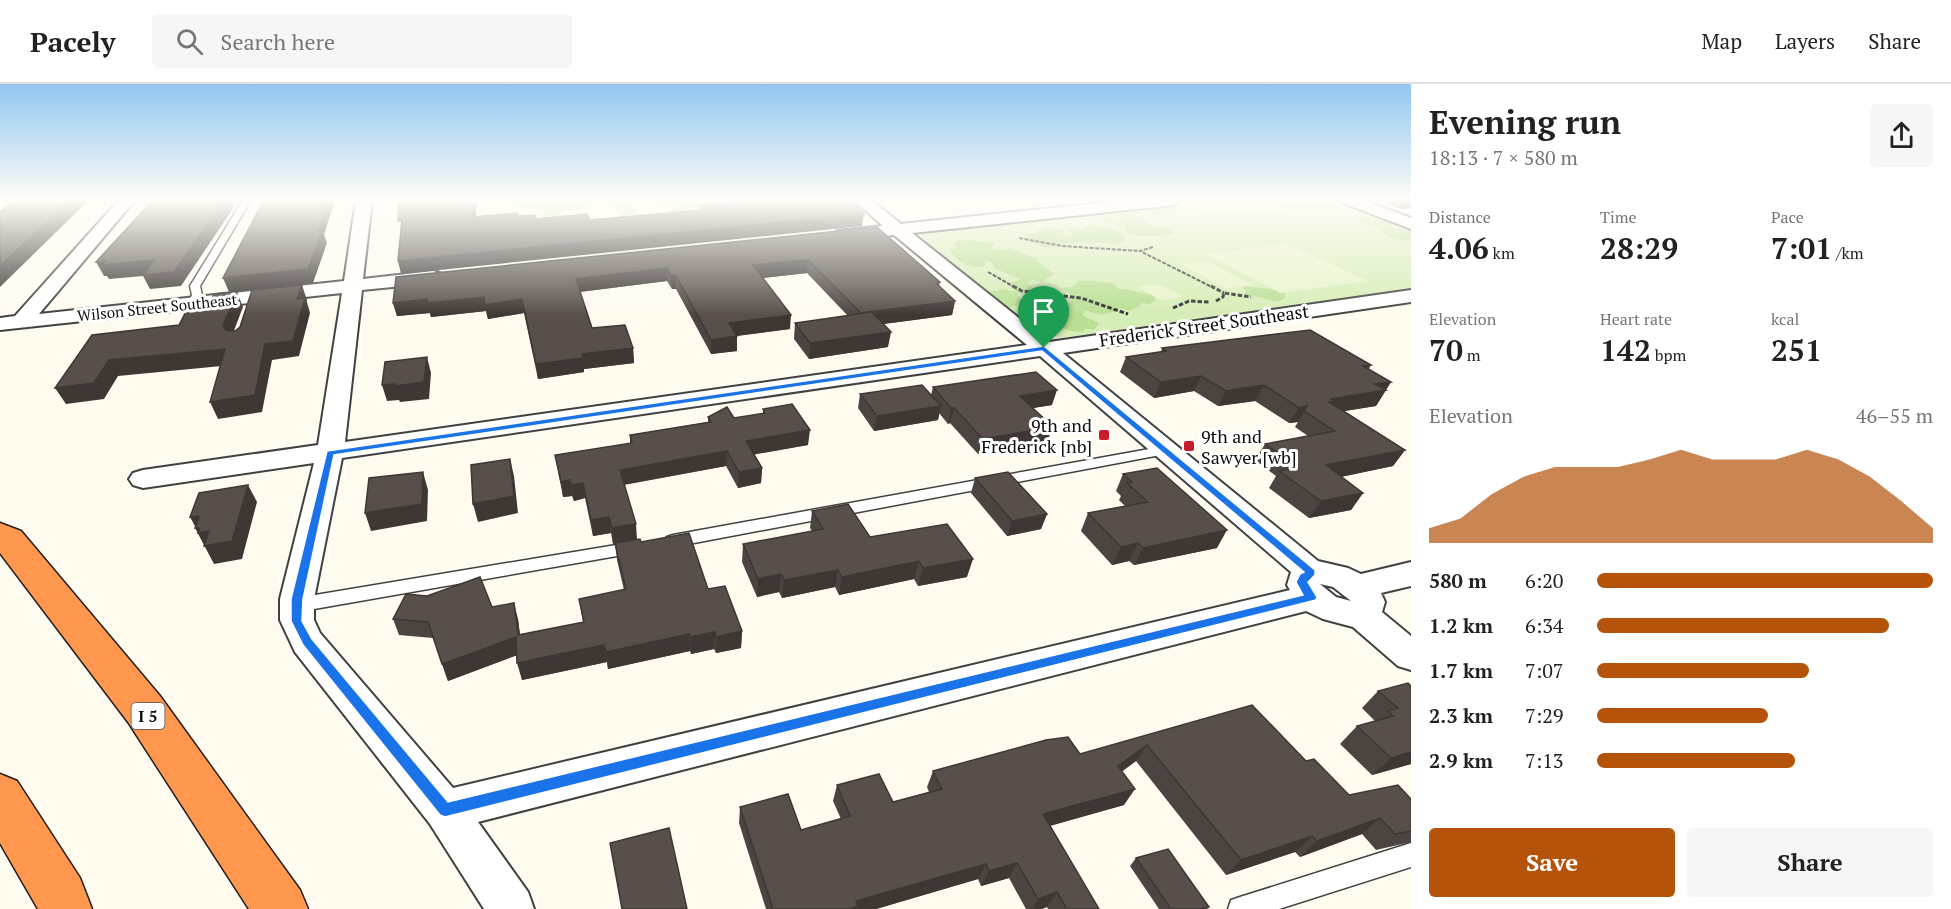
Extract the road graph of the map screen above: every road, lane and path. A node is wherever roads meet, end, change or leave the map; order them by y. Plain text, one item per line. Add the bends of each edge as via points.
1 (94, 238) edge
2 (224, 238) edge
3 (359, 238) edge
4 (910, 238) edge
5 (1020, 238) edge
6 (1153, 247) dead end
7 (1140, 251) junction
8 (982, 268) dead end
9 (448, 276) edge
10 (354, 285) junction
11 (1224, 293) dead end
12 (1411, 296) edge
13 (193, 303) junction
14 (1136, 316) dead end
15 (22, 321) junction
16 (0, 324) edge
17 (1044, 348) junction
18 (1166, 450) junction
19 (330, 453) junction
20 (143, 479) dead end
21 (0, 535) edge
22 (1411, 574) edge
23 (1312, 585) junction
24 (1359, 600) junction
25 (297, 605) junction
26 (1411, 656) edge
27 (0, 797) edge
28 (445, 810) junction
29 (1411, 855) edge
30 (65, 909) edge
31 (281, 909) edge
32 (511, 909) edge
33 (1240, 909) edge

1 - 15 street
2 - 13 lane via 195,286 197,295
3 - 10 street
4 - 17 street
5 - 7 path via 1062,246
6 - 7 path
7 - 11 path
8 - 14 path via 1015,289 1082,298
9 - 10 street, Wilson Street Southeast
10 - 13 street, Wilson Street Southeast via 252,302
10 - 19 street
12 - 17 street, Frederick Street Southeast
13 - 15 street, Wilson Street Southeast
15 - 16 street, Wilson Street Southeast
17 - 18 street
17 - 19 street, Frederick Street Southeast
18 - 23 street
18 - 25 lane via 593,556
19 - 20 street, Frederick Street Southeast
19 - 25 street
21 - 31 highway, I 5 via 9,540 144,709
22 - 24 street
23 - 24 street via 1338,612
23 - 28 street
24 - 26 street
25 - 28 street via 297,621 307,642
27 - 30 highway
28 - 32 street
29 - 33 lane

